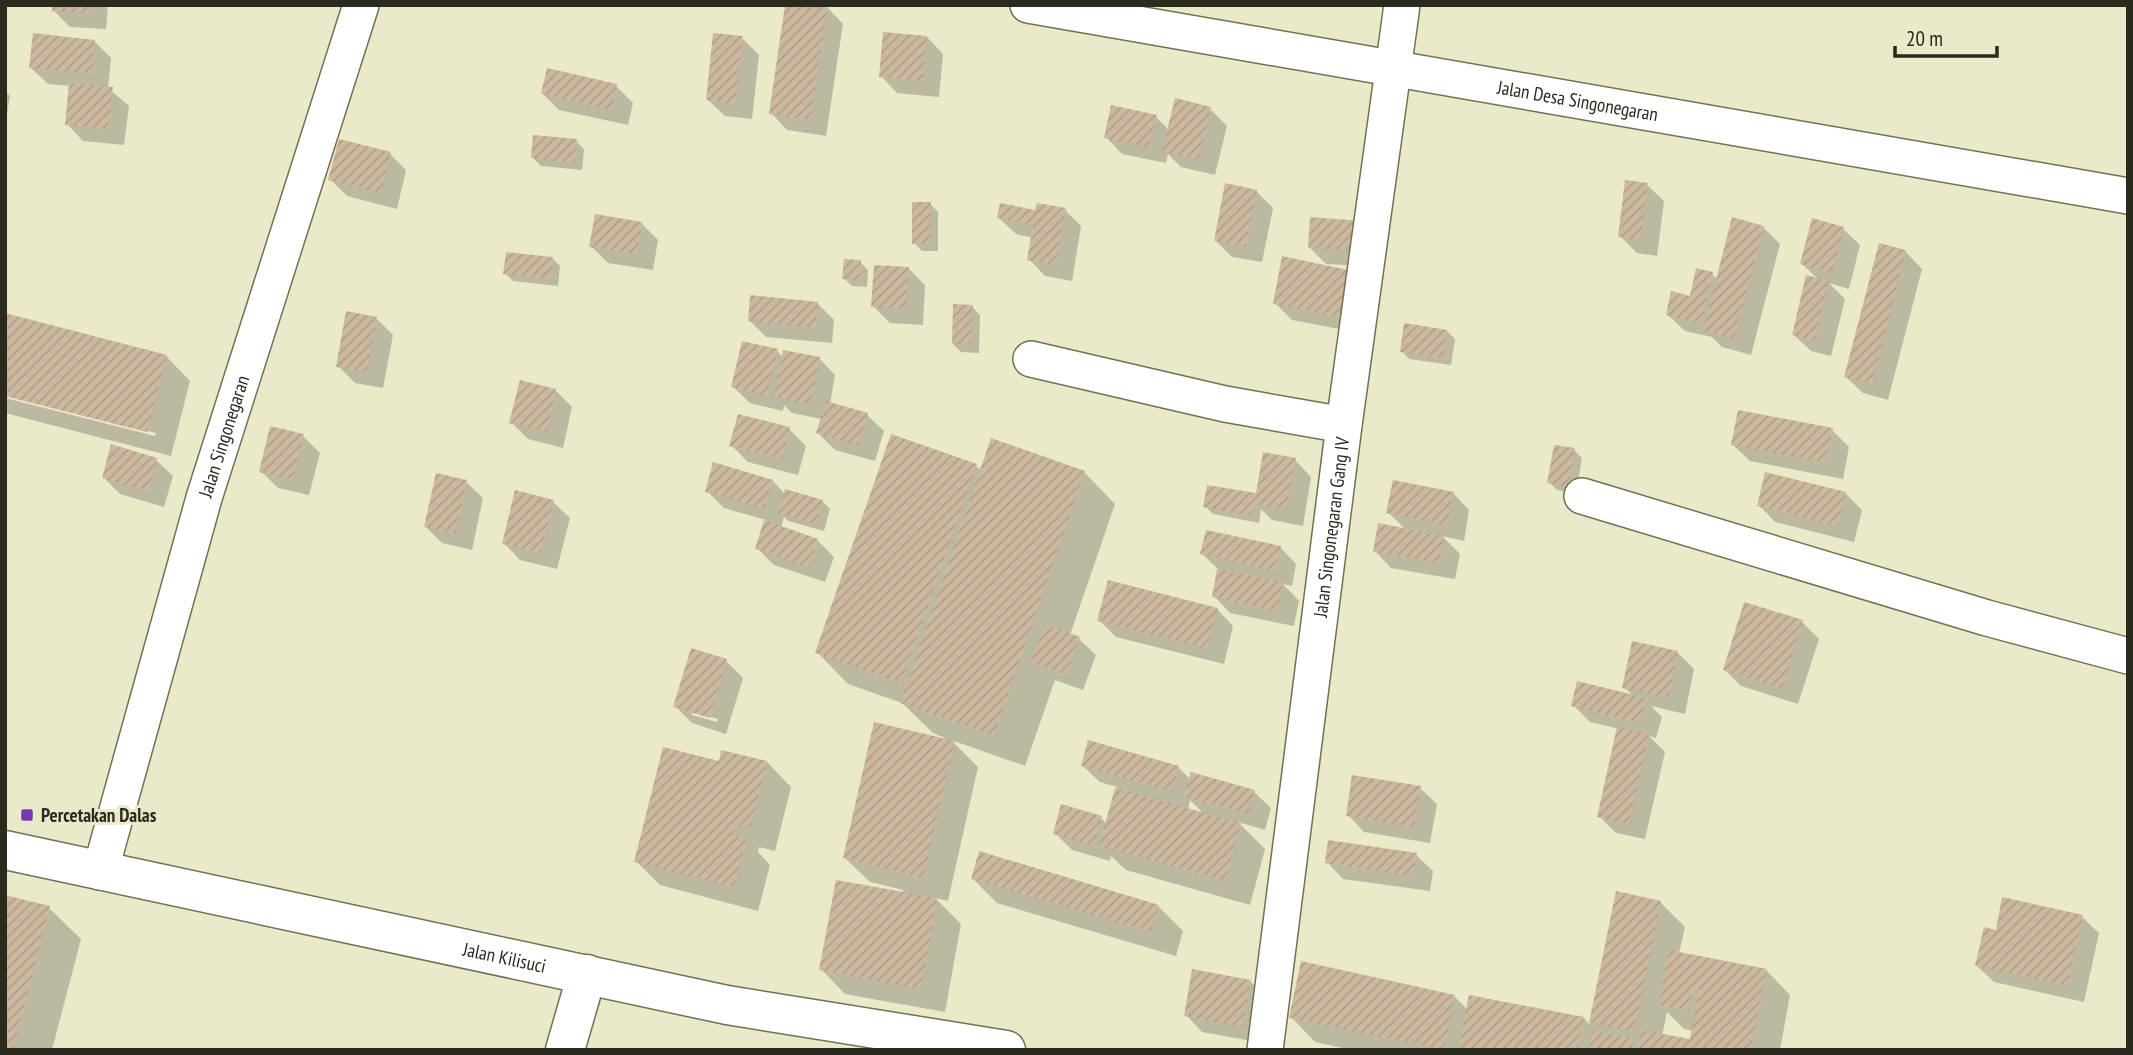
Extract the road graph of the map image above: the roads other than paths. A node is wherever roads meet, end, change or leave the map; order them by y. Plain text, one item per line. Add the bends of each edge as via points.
1 (361, 5) edge
2 (1028, 5) edge
3 (1402, 5) edge
4 (1394, 68) junction
5 (2128, 196) edge
6 (1031, 359) dead end
7 (1344, 425) junction
8 (1582, 496) dead end
9 (2128, 656) edge
10 (5, 850) edge
11 (100, 872) junction
12 (587, 974) junction
13 (565, 1050) edge
14 (1006, 1050) edge
15 (1265, 1050) edge

1 - 11 street, Jalan Singonegaran via 204,498
2 - 4 street, Jalan Desa Singonegaran
3 - 4 street, Jalan Singonegaran Gang IV
4 - 5 street, Jalan Desa Singonegaran
4 - 7 street, Jalan Singonegaran Gang IV
6 - 7 street via 1225,404
7 - 15 street, Jalan Singonegaran Gang IV
8 - 9 street
10 - 11 main road, Jalan Kilisuci
11 - 12 main road, Jalan Kilisuci
12 - 13 main road
12 - 14 main road, Jalan Kilisuci via 727,1004

